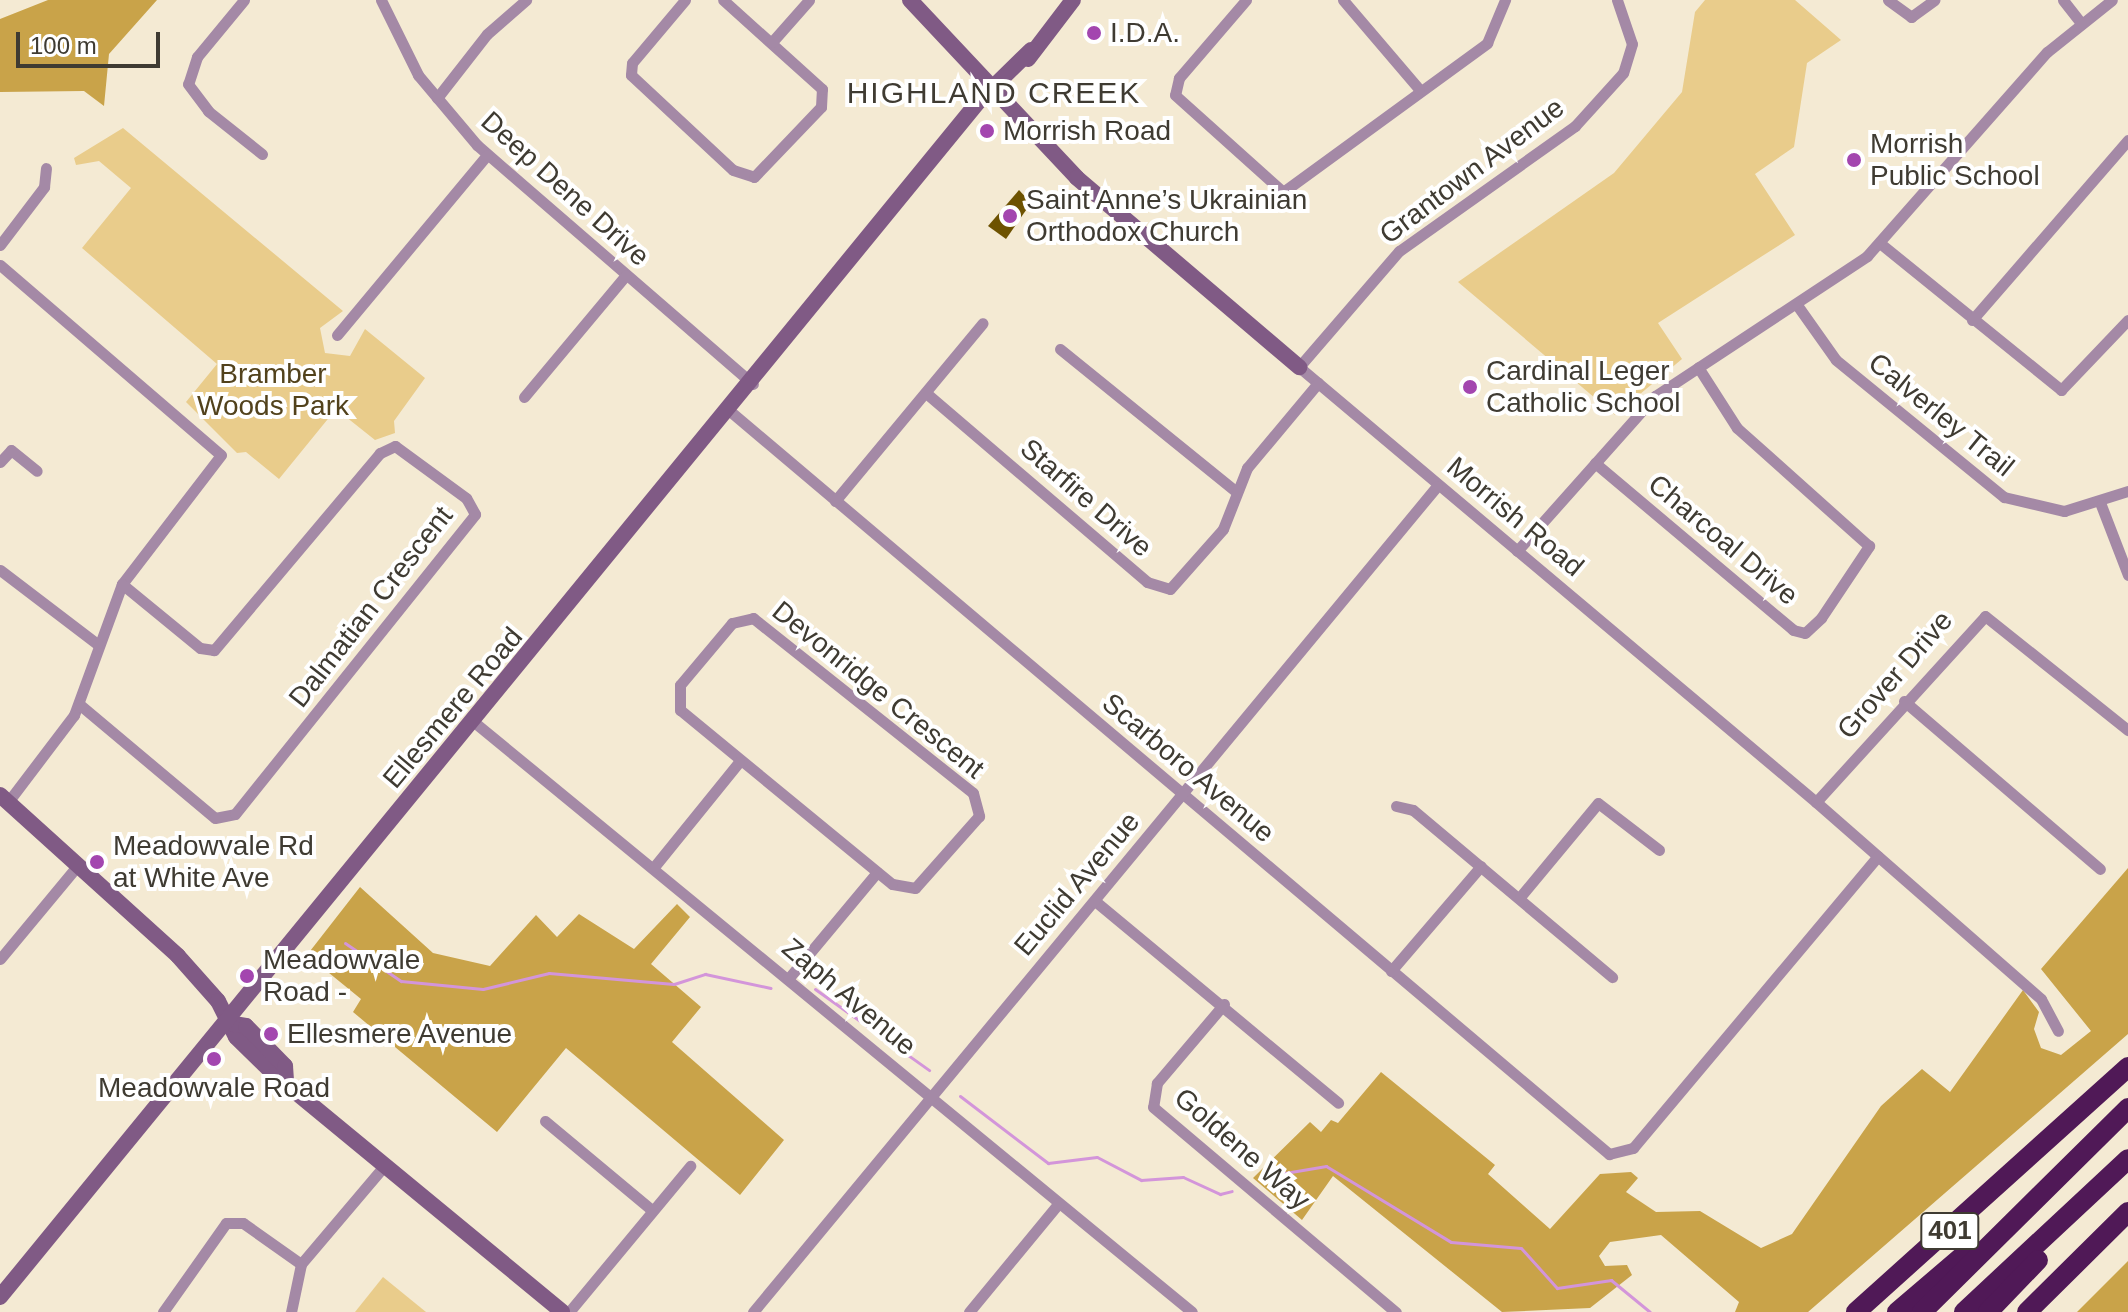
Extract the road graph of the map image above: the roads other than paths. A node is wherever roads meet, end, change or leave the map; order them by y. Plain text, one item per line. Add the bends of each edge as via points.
1 (244, 0) edge
2 (381, 0) edge
3 (526, 0) edge
4 (685, 0) edge
5 (723, 0) edge
6 (809, 0) edge
7 (910, 0) edge
8 (1073, 0) edge
9 (1246, 0) edge
10 (1343, 0) edge
11 (1505, 0) edge
12 (1617, 0) edge
13 (1888, 0) edge
14 (1934, 0) edge
15 (2063, 0) edge
16 (2112, 0) edge
17 (2081, 23) junction
18 (772, 42) junction
19 (1419, 89) junction
20 (995, 90) junction
21 (437, 98) junction
22 (2128, 140) edge
23 (262, 154) dead end
24 (487, 155) junction
25 (46, 168) dead end
26 (1881, 244) junction
27 (0, 245) edge
28 (0, 265) edge
29 (625, 276) junction
30 (1797, 305) junction
31 (1972, 320) junction
32 (2128, 320) edge
33 (983, 323) dead end
34 (337, 335) dead end
35 (1060, 349) dead end
36 (1299, 367) junction
37 (1698, 367) junction
38 (1318, 383) junction
39 (753, 385) junction
40 (926, 393) junction
41 (524, 397) dead end
42 (731, 412) junction
43 (0, 462) edge
44 (1595, 463) junction
45 (37, 471) dead end
46 (1437, 486) junction
47 (1234, 490) junction
48 (2128, 491) edge
49 (835, 501) junction
50 (2101, 505) junction
51 (1517, 551) junction
52 (0, 570) edge
53 (2128, 575) edge
54 (122, 584) junction
55 (97, 644) junction
56 (1904, 701) junction
57 (79, 704) junction
58 (2128, 713) edge
59 (474, 722) junction
60 (2124, 726) edge
61 (739, 762) junction
62 (1182, 795) junction
63 (4, 799) edge
64 (1816, 802) junction
65 (1396, 806) dead end
66 (1659, 850) dead end
67 (1878, 856) junction
68 (78, 865) junction
69 (1481, 866) junction
70 (654, 867) junction
71 (2100, 869) dead end
72 (877, 872) junction
73 (1520, 897) junction
74 (1095, 901) junction
75 (0, 959) edge
76 (1391, 971) junction
77 (1612, 977) dead end
78 (788, 979) junction
79 (1224, 1004) junction
80 (232, 1021) junction
81 (2058, 1031) dead end
82 (2128, 1067) edge
83 (932, 1097) junction
84 (1338, 1103) dead end
85 (2128, 1108) edge
86 (545, 1121) dead end
87 (2079, 1156) junction
88 (2128, 1159) edge
89 (384, 1166) junction
90 (690, 1166) dead end
91 (2105, 1181) junction
92 (1059, 1203) junction
93 (652, 1210) junction
94 (2128, 1212) edge
95 (301, 1264) junction
96 (0, 1297) edge
97 (974, 1310) edge
98 (163, 1312) edge
99 (291, 1312) edge
100 (562, 1312) edge
101 (569, 1312) edge
102 (753, 1312) edge
103 (1192, 1312) edge
104 (1396, 1312) edge
105 (1856, 1312) edge
106 (1897, 1312) edge
107 (1922, 1312) edge
108 (1964, 1312) edge
109 (1988, 1312) edge
110 (2027, 1312) edge

1 - 23 street via 197,57 188,84 208,111
2 - 21 street, Deep Dene Drive
3 - 21 street via 487,34
4 - 18 street via 632,63 631,75 745,176 761,173 823,103 819,80
5 - 18 street
6 - 18 street
7 - 20 main road, Morrish Road
8 - 20 main road, Ellesmere Road
9 - 19 street via 1179,78 1175,95 1283,192
10 - 19 street
11 - 19 street via 1487,43
12 - 36 street, Grantown Avenue via 1632,44 1623,73 1575,126 1399,251
13 - 14 street via 1911,17
15 - 17 street
16 - 17 street
17 - 26 street via 2030,70
20 - 36 main road, Morrish Road via 1077,178
20 - 39 main road, Ellesmere Road
21 - 24 street, Deep Dene Drive
22 - 31 street
24 - 29 street, Deep Dene Drive
24 - 34 street
25 - 27 street via 44,187
26 - 30 street
26 - 31 street
28 - 54 street via 220,452 215,471
29 - 39 street, Deep Dene Drive
29 - 41 street
30 - 37 street
30 - 50 street, Calverley Trail via 1836,360 1984,485 2047,511
31 - 32 street via 2061,390
33 - 40 street
35 - 47 street
36 - 38 street, Morrish Road
37 - 44 street via 1643,407
37 - 44 street, Charcoal Drive via 1737,428 1869,546 1805,633 1793,630
38 - 46 street, Morrish Road
38 - 47 street, Starfire Drive
39 - 42 main road, Ellesmere Road
40 - 47 street, Starfire Drive via 1156,586 1170,589 1223,529
40 - 49 street
42 - 49 street, Scarboro Avenue
42 - 59 main road, Ellesmere Road
43 - 45 street via 11,450
44 - 51 street
46 - 51 street, Morrish Road
46 - 62 street, Euclid Avenue
48 - 50 street, Calverley Trail
49 - 62 street, Scarboro Avenue
50 - 53 street
51 - 64 street, Morrish Road
52 - 55 street
54 - 55 street
54 - 57 street, Dalmatian Crescent via 200,648 214,650 385,449 403,446 466,498 475,514 235,814 215,818
55 - 57 street
56 - 60 street, Grover Drive via 1972,623 1992,616
56 - 64 street, Grover Drive
56 - 71 street
57 - 63 street
58 - 60 street, Grover Drive
59 - 70 street, Zaph Avenue
59 - 80 main road, Ellesmere Road
61 - 70 street
61 - 72 street, Devonridge Crescent
61 - 72 street, Devonridge Crescent via 680,710 677,693 732,623 753,618 928,755 981,808 915,888 900,888
62 - 74 street, Euclid Avenue
62 - 76 street, Scarboro Avenue
63 - 68 main road
64 - 67 street, Morrish Road
65 - 69 street via 1413,810
66 - 73 street via 1598,803
67 - 76 street, Scarboro Avenue via 1639,1142 1616,1156
67 - 81 street, Morrish Road via 2041,999
68 - 75 street
68 - 80 main road via 178,956
69 - 73 street
69 - 76 street
70 - 78 street, Zaph Avenue
72 - 78 street
73 - 77 street
74 - 79 street
74 - 83 street, Euclid Avenue
78 - 83 street, Zaph Avenue
79 - 84 street
79 - 104 street, Goldene Way via 1157,1083 1153,1107
80 - 89 main road via 236,1037
80 - 96 main road, Ellesmere Road
82 - 105 highway, 401
83 - 92 street, Zaph Avenue
83 - 102 street, Euclid Avenue
85 - 87 highway, 401
86 - 93 street
87 - 106 highway
87 - 107 highway, 401
88 - 91 highway, 401
89 - 95 street
89 - 100 main road
90 - 93 street
91 - 108 highway, 401
91 - 109 highway
92 - 97 street
92 - 103 street, Zaph Avenue
93 - 101 street
94 - 110 highway
95 - 98 street via 243,1223 226,1223
95 - 99 street

